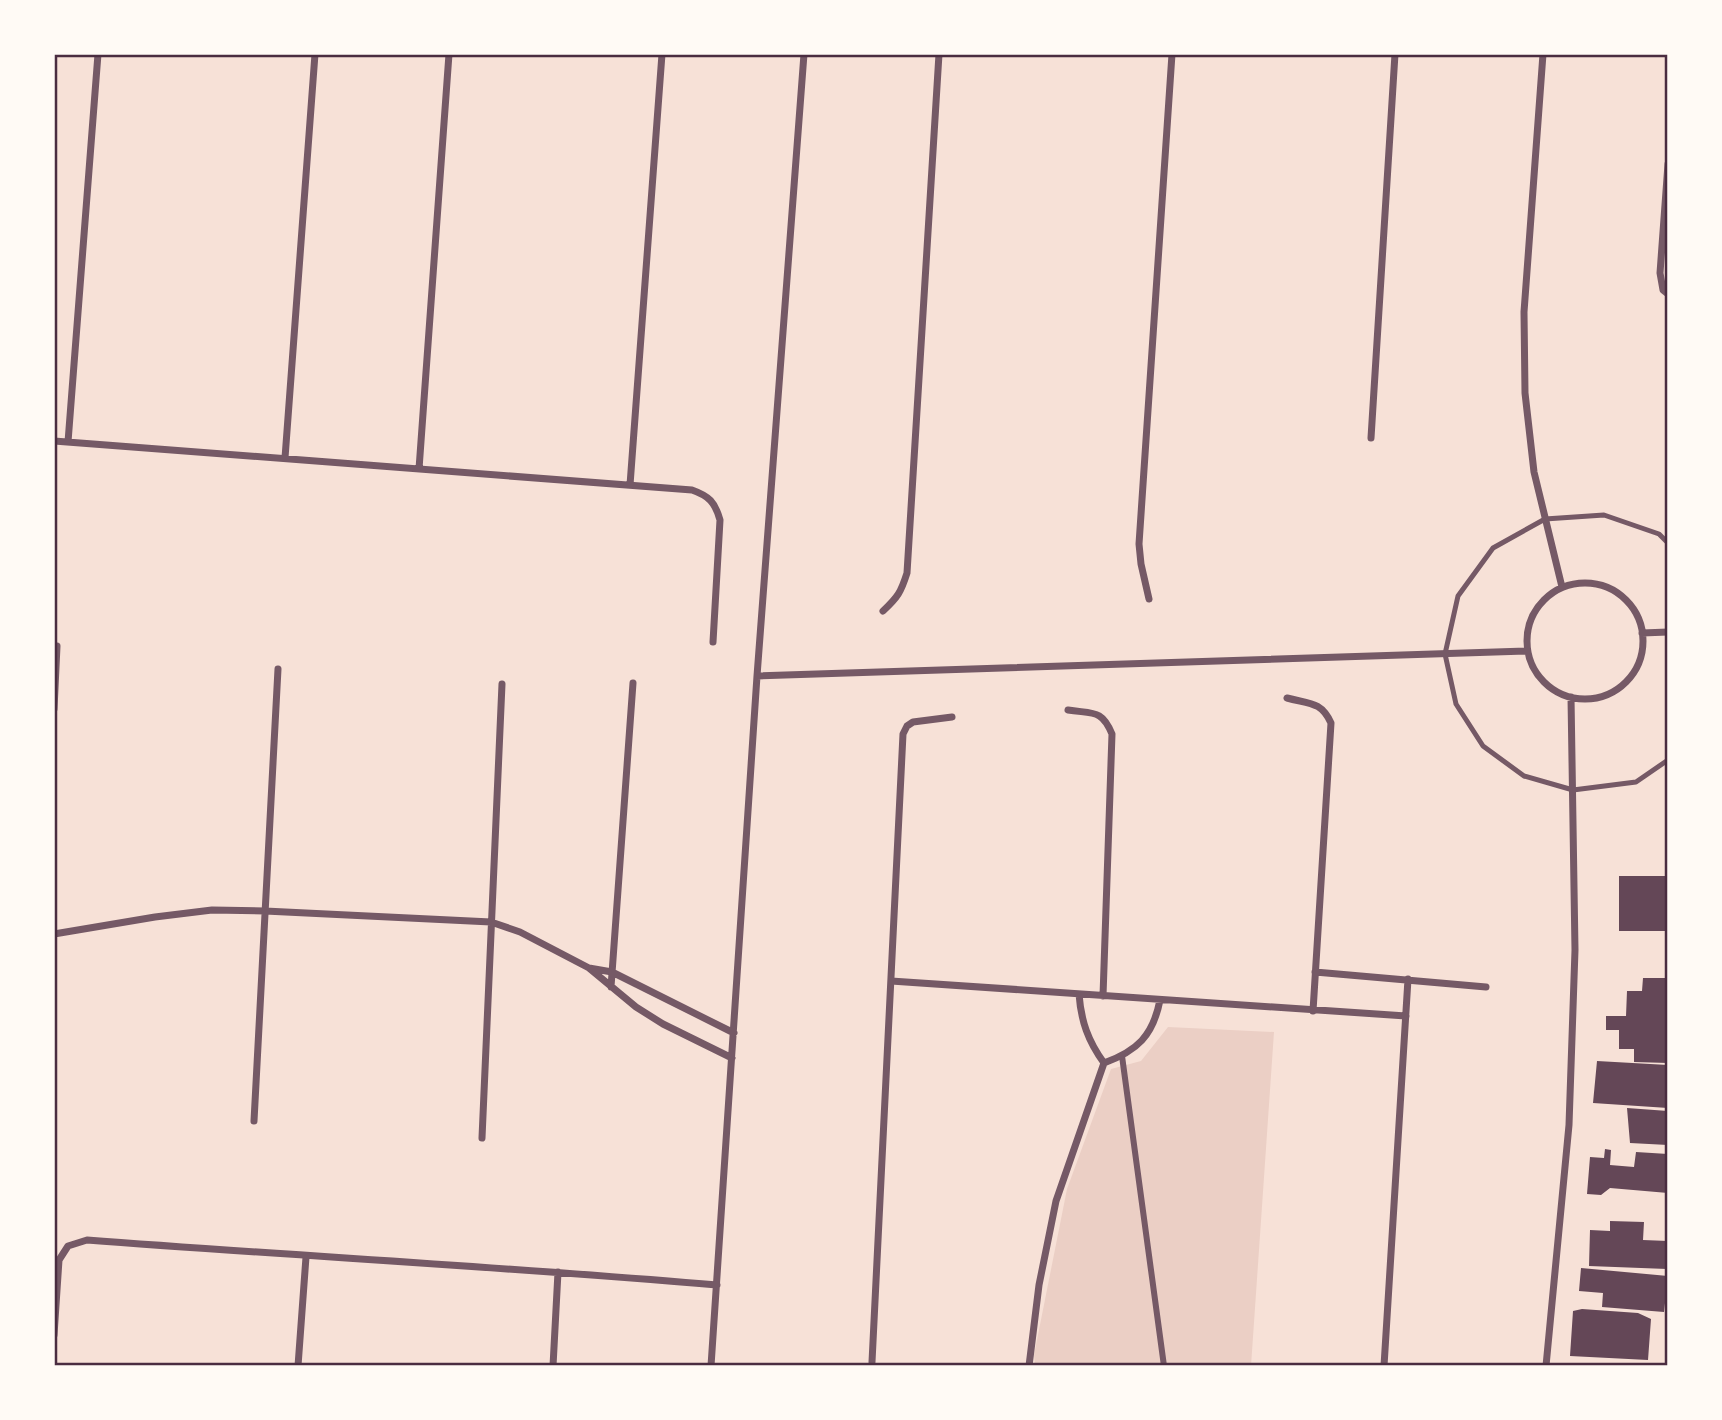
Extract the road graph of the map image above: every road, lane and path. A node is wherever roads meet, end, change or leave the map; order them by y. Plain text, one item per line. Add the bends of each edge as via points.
1 (98, 54) edge
2 (315, 54) edge
3 (449, 54) edge
4 (662, 54) edge
5 (803, 54) edge
6 (940, 54) edge
7 (1172, 54) edge
8 (1395, 54) edge
9 (1543, 54) edge
10 (1668, 164) edge
11 (1668, 294) edge
12 (1371, 438) dead end
13 (54, 441) edge
14 (68, 442) junction
15 (285, 458) junction
16 (419, 469) junction
17 (630, 485) junction
18 (1545, 519) junction
19 (1668, 543) edge
20 (1562, 587) junction
21 (1149, 599) dead end
22 (883, 611) dead end
23 (1668, 632) edge
24 (1642, 633) junction
25 (713, 642) dead end
26 (57, 646) dead end
27 (1527, 652) junction
28 (1445, 654) junction
29 (278, 668) dead end
30 (757, 676) junction
31 (633, 683) dead end
32 (502, 684) dead end
33 (1571, 697) junction
34 (1287, 698) dead end
35 (54, 709) edge
36 (1068, 710) dead end
37 (952, 717) dead end
38 (1668, 760) edge
39 (1573, 790) junction
40 (265, 911) junction
41 (491, 922) junction
42 (54, 933) edge
43 (589, 968) junction
44 (612, 972) junction
45 (1315, 972) junction
46 (1408, 979) junction
47 (891, 981) junction
48 (1486, 986) dead end
49 (611, 987) junction
50 (1079, 994) junction
51 (1103, 996) junction
52 (1160, 1000) junction
53 (1313, 1011) junction
54 (1406, 1016) junction
55 (734, 1033) junction
56 (1122, 1056) junction
57 (732, 1058) junction
58 (1104, 1063) junction
59 (254, 1121) dead end
60 (482, 1138) dead end
61 (306, 1256) junction
62 (558, 1272) junction
63 (717, 1285) junction
64 (54, 1335) edge
65 (872, 1362) dead end
66 (298, 1366) edge
67 (553, 1366) edge
68 (711, 1366) edge
69 (1029, 1366) edge
70 (1164, 1366) edge
71 (1384, 1366) edge
72 (1546, 1366) edge

1 - 14 street
2 - 15 street
3 - 16 street
4 - 17 street
5 - 30 street
6 - 22 street via 906,573 897,598
7 - 21 street via 1139,544
8 - 12 street
9 - 18 street via 1524,326 1526,407
10 - 11 street via 1660,273
13 - 14 street
14 - 15 street
15 - 16 street
16 - 17 street
17 - 25 street via 692,490 706,495 717,508
18 - 19 lane via 1604,515 1659,534
18 - 20 street
18 - 28 lane via 1493,548 1458,596
20 - 24 street via 1597,584 1614,591 1628,601
20 - 27 street via 1538,606 1530,620
23 - 24 street
24 - 33 street via 1636,669 1624,684 1608,694
26 - 35 street
27 - 28 street
27 - 33 street via 1542,681
28 - 30 street
28 - 39 lane via 1456,704 1483,747 1524,776
29 - 40 street
30 - 55 street
31 - 44 street
32 - 41 street
33 - 39 street
34 - 45 street via 1320,707 1331,723
36 - 51 street via 1099,715 1112,734
37 - 47 street via 913,722 903,734
38 - 39 lane via 1636,782
39 - 72 street via 1575,950 1569,1125
40 - 41 street
40 - 42 street via 201,911
40 - 59 street
41 - 43 street
41 - 60 street
43 - 44 street
43 - 49 street
44 - 49 street
44 - 55 street
45 - 46 street
45 - 53 street
46 - 48 street
46 - 54 street
47 - 50 street
47 - 65 street
49 - 57 street via 663,1024
50 - 51 street
50 - 58 street via 1085,1031
51 - 52 street
52 - 53 street
52 - 56 street via 1148,1033
53 - 54 street
54 - 71 street
55 - 57 street
56 - 58 street
56 - 70 street
57 - 63 street
58 - 69 street via 1056,1201
61 - 62 street
61 - 64 street via 87,1240 68,1246 59,1260
61 - 66 street
62 - 63 street
62 - 67 street
63 - 68 street

